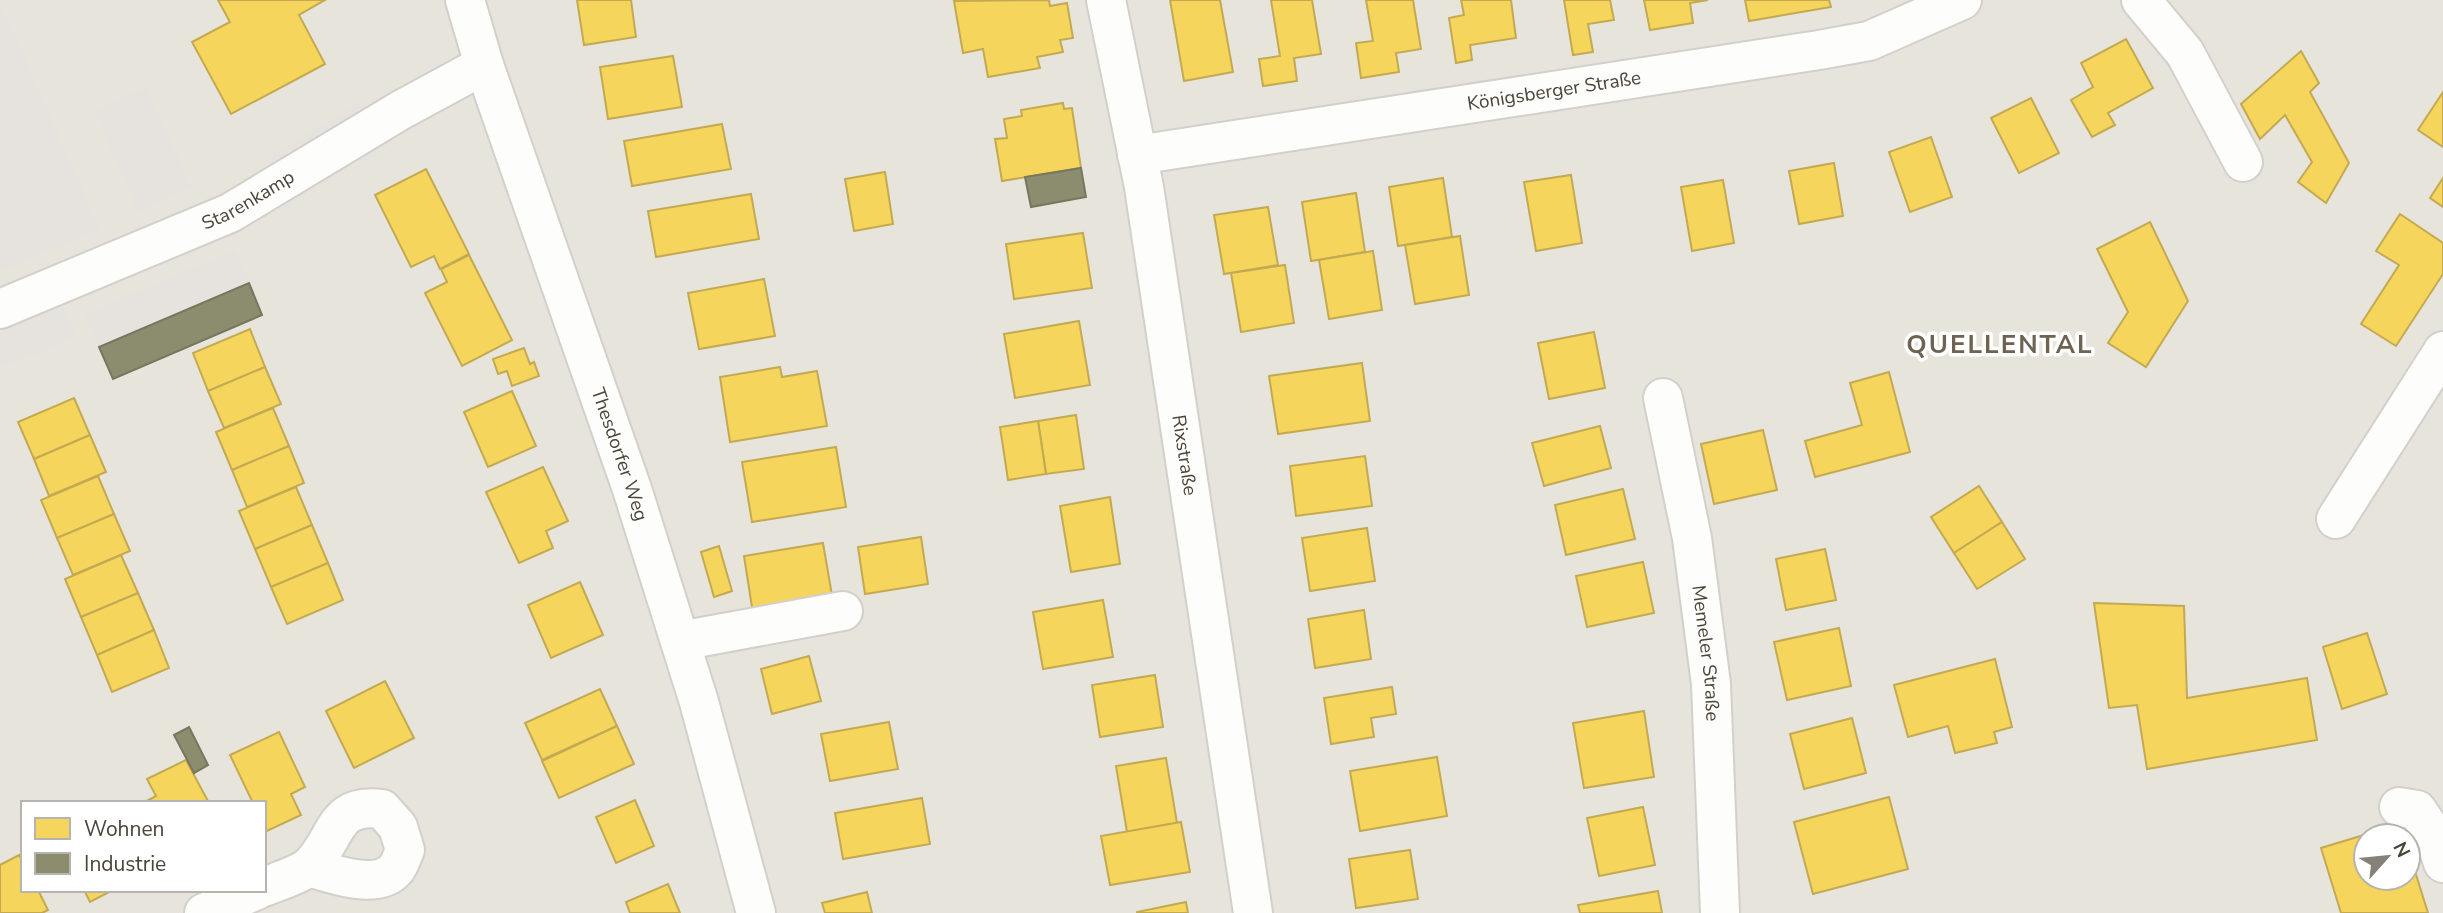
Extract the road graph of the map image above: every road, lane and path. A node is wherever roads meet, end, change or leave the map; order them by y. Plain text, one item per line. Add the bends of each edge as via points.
1 (465, 0) edge
2 (1106, 0) edge
3 (1962, 0) edge
4 (2141, 0) edge
5 (484, 65) junction
6 (1137, 155) junction
7 (2243, 162) dead end
8 (0, 309) edge
9 (2443, 351) edge
10 (1662, 398) dead end
11 (2336, 519) dead end
12 (843, 611) dead end
13 (680, 641) junction
14 (2399, 807) dead end
15 (2443, 863) edge
16 (309, 867) dead end
17 (266, 886) edge
18 (252, 892) edge
19 (204, 913) edge
20 (756, 913) edge
21 (1253, 913) edge
22 (1720, 913) edge

1 - 5 street, Thesdorfer Weg
2 - 6 street, Rixstraße
3 - 6 street, Königsberger Straße via 1869,41 1844,46
4 - 7 street via 2185,53
5 - 8 street, Starenkamp via 230,213
5 - 13 street, Thesdorfer Weg via 632,489
6 - 21 street, Rixstraße
9 - 11 street
10 - 22 street, Memeler Straße via 1692,538 1711,684
12 - 13 street
13 - 20 street, Thesdorfer Weg
14 - 15 street via 2417,810 2435,837
16 - 17 street
18 - 19 street

